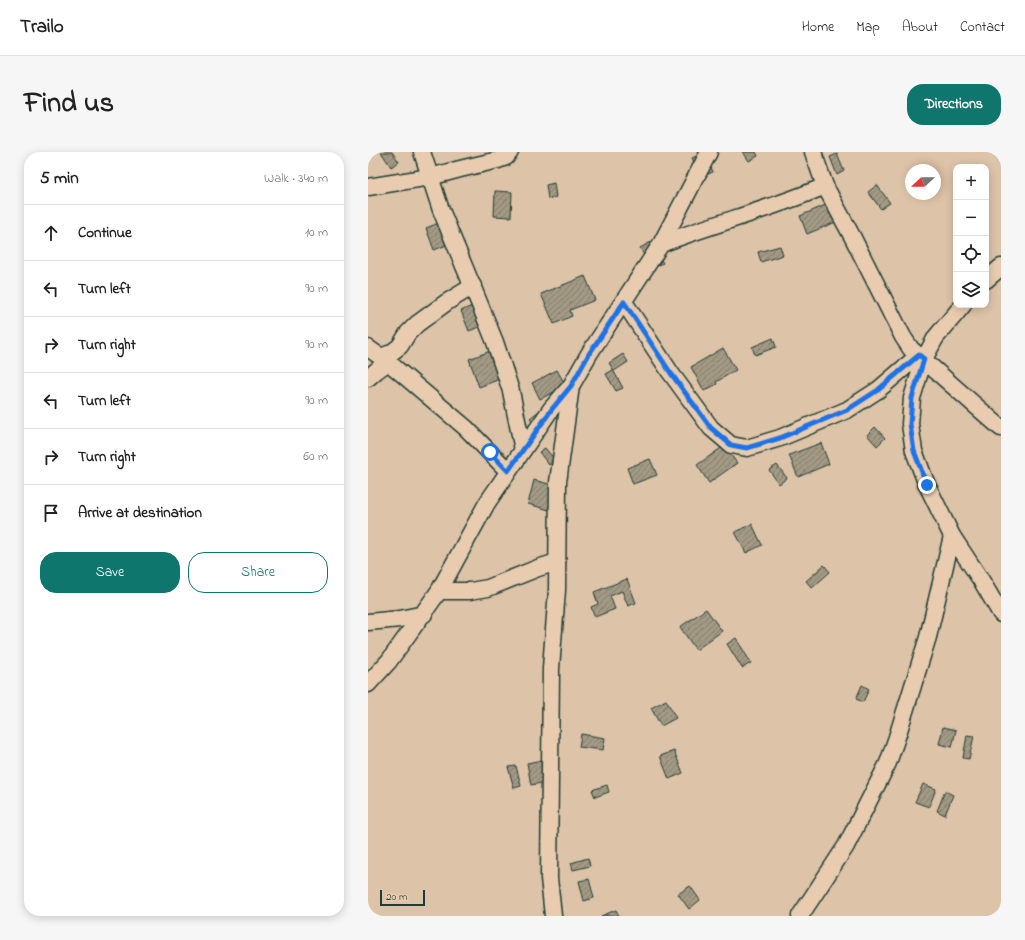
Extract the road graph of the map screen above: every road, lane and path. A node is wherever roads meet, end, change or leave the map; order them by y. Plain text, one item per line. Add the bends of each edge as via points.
1 (422, 152) edge
2 (510, 152) edge
3 (710, 152) edge
4 (813, 152) edge
5 (430, 177) junction
6 (368, 186) edge
7 (825, 186) junction
8 (661, 244) junction
9 (1001, 267) edge
10 (989, 277) edge
11 (473, 286) junction
12 (624, 302) junction
13 (960, 308) edge
14 (379, 356) edge
15 (922, 357) junction
16 (368, 378) edge
17 (571, 386) junction
18 (1001, 428) edge
19 (522, 450) junction
20 (508, 471) junction
21 (952, 536) junction
22 (557, 562) junction
23 (440, 591) junction
24 (424, 614) junction
25 (1001, 614) edge
26 (368, 622) edge
27 (368, 684) edge
28 (553, 916) edge
29 (800, 916) edge

1 - 5 street
2 - 5 street via 498,160
3 - 8 street
4 - 7 street
5 - 6 street
5 - 11 street
7 - 8 street via 800,197
7 - 15 street via 903,337 911,349
8 - 12 street
9 - 10 street
11 - 14 street via 417,324 400,346 391,353
11 - 19 street via 511,391
12 - 15 street via 711,428 731,445 747,448 780,438 847,410
12 - 17 street
13 - 15 street
14 - 16 street via 376,371
14 - 20 street via 466,428
15 - 18 street
15 - 21 street via 912,398 910,424 914,451 927,485
17 - 19 street
17 - 22 street via 558,482
19 - 20 street
20 - 23 street via 487,503
21 - 25 street
21 - 29 street via 928,637 888,763 846,846
22 - 23 street via 488,588
22 - 28 street via 551,668 549,806 549,878
23 - 24 street
24 - 26 street
24 - 27 street via 389,661

